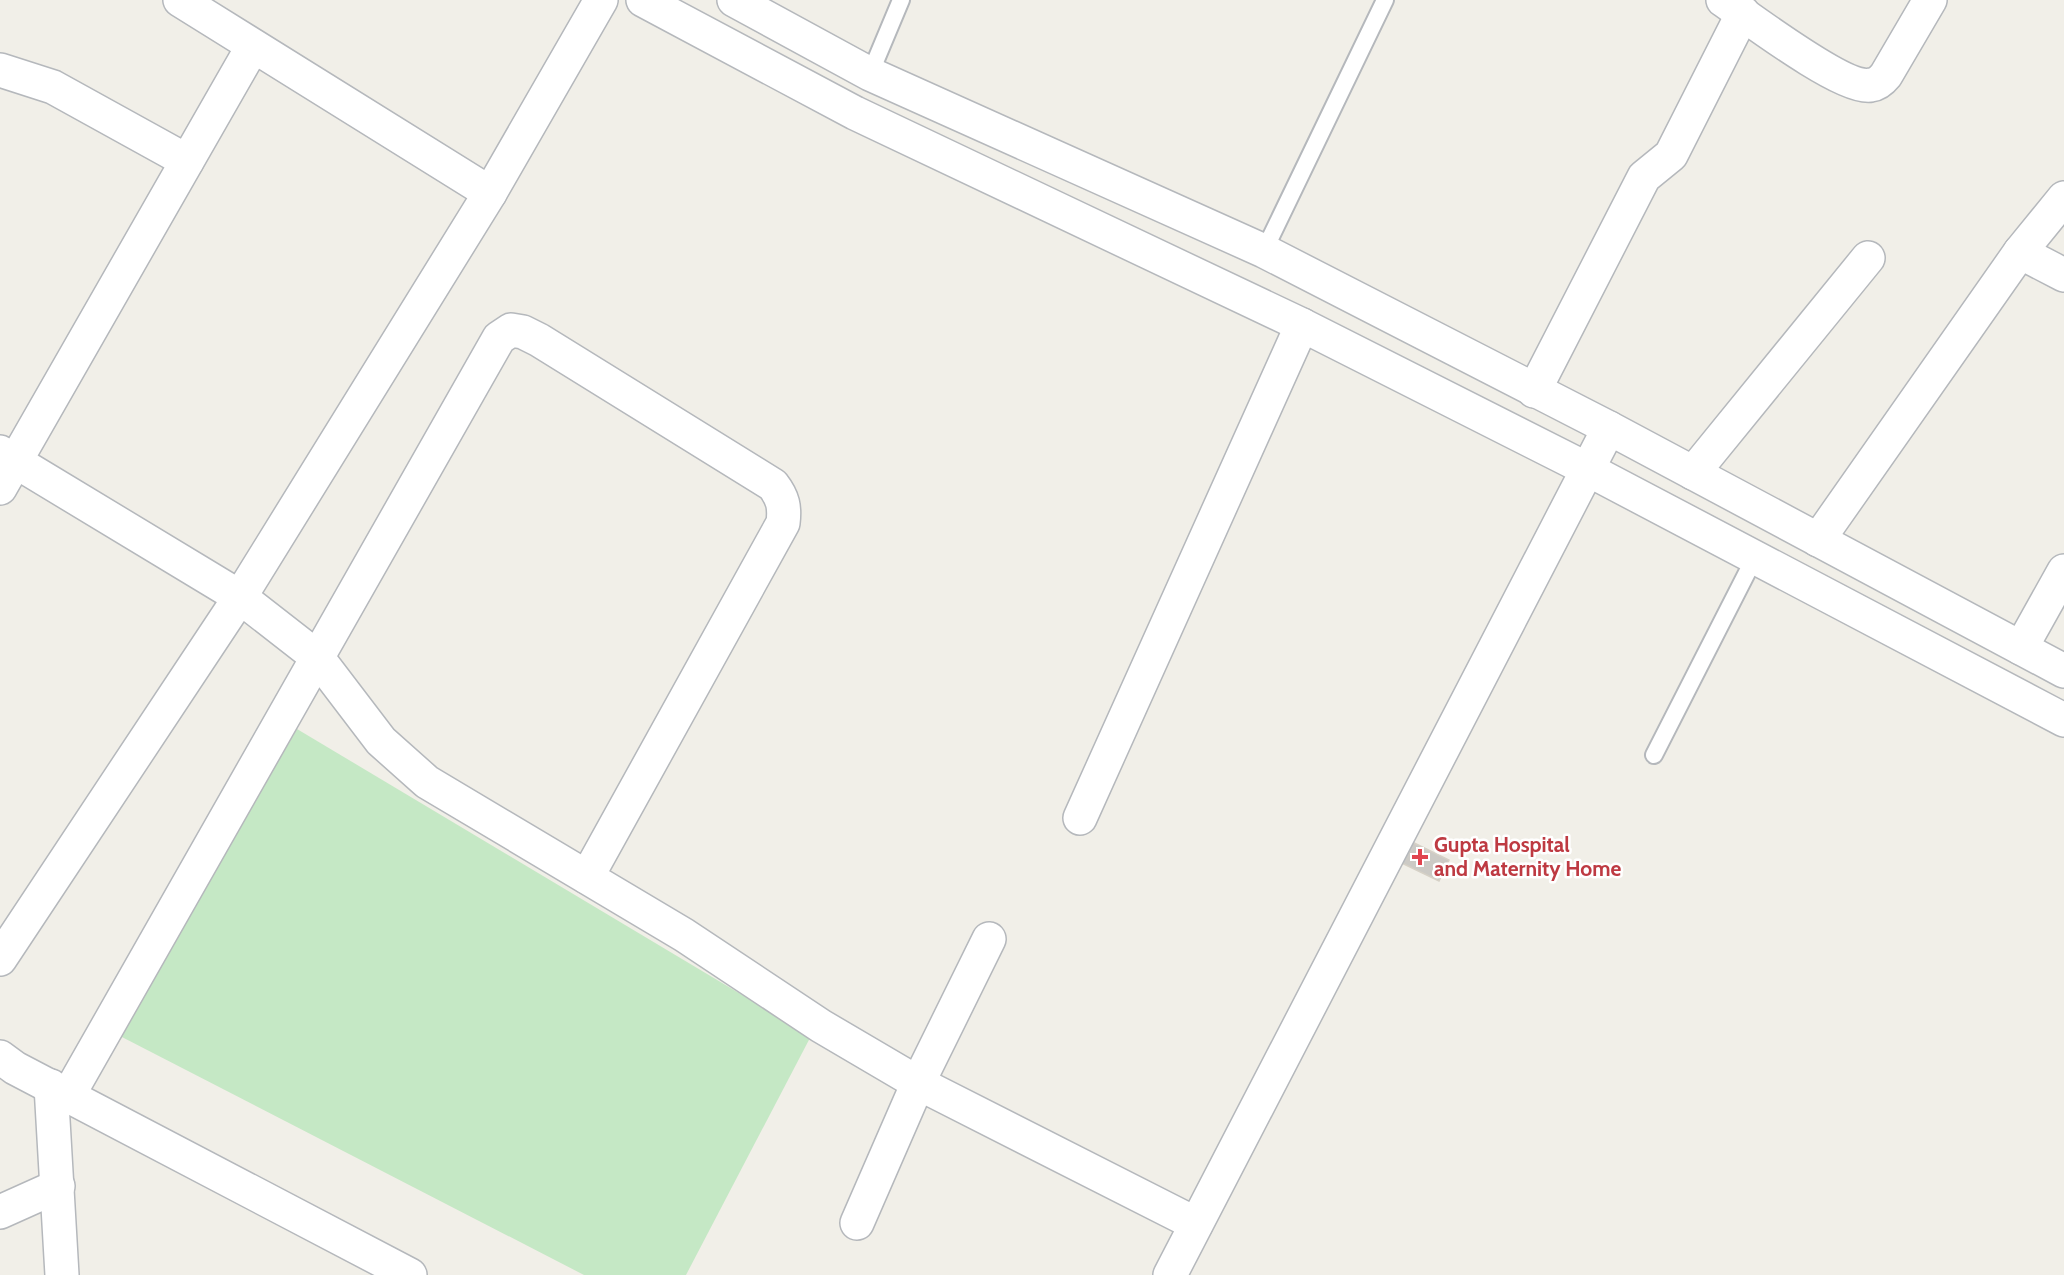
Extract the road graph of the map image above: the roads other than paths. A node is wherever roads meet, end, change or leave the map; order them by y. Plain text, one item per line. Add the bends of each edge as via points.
1 (180, 0) edge
2 (601, 0) edge
3 (643, 0) edge
4 (734, 0) edge
5 (901, 0) edge
6 (1385, 0) edge
7 (1930, 0) edge
8 (1733, 7) edge
9 (253, 46) junction
10 (0, 70) edge
11 (870, 74) junction
12 (187, 161) junction
13 (490, 193) junction
14 (2064, 198) edge
15 (1264, 251) junction
16 (2020, 252) junction
17 (1868, 258) dead end
18 (2064, 275) edge
19 (1302, 325) junction
20 (1534, 391) junction
21 (1609, 428) junction
22 (5, 467) edge
23 (1587, 469) junction
24 (1693, 473) junction
25 (1818, 540) junction
26 (1755, 557) junction
27 (2064, 571) edge
28 (240, 597) junction
29 (2021, 648) junction
30 (317, 657) junction
31 (2064, 671) edge
32 (2064, 720) edge
33 (1654, 755) dead end
34 (1080, 818) dead end
35 (587, 878) junction
36 (989, 939) dead end
37 (0, 959) edge
38 (0, 1057) edge
39 (918, 1083) junction
40 (59, 1091) junction
41 (58, 1186) junction
42 (0, 1212) edge
43 (857, 1223) dead end
44 (1196, 1224) junction
45 (62, 1275) edge
46 (410, 1275) edge
47 (1170, 1275) edge

1 - 9 street
2 - 13 street
3 - 19 street via 855,113
4 - 11 street
5 - 11 lane
6 - 15 lane
7 - 8 street via 1886,75 1870,86 1828,71
8 - 20 street via 1671,155 1644,177
9 - 12 street
9 - 13 street
10 - 12 street via 53,87
11 - 15 street
12 - 22 street
13 - 28 street
14 - 16 street
15 - 20 street
16 - 18 street
16 - 25 street
17 - 24 street
19 - 23 street
19 - 34 street
20 - 21 street
21 - 23 street
21 - 24 street
22 - 28 street
23 - 26 street
23 - 44 street
24 - 25 street
25 - 29 street
26 - 32 street
26 - 33 lane
27 - 29 street
28 - 30 street
28 - 37 street
29 - 31 street
30 - 35 street via 381,741 427,782
30 - 35 street via 499,338 511,330 539,340 773,485 785,508 783,523
30 - 40 street
35 - 39 street
36 - 39 street
38 - 40 street
39 - 43 street
39 - 44 street
40 - 41 street
40 - 46 street
41 - 42 street
41 - 45 street
44 - 47 street

